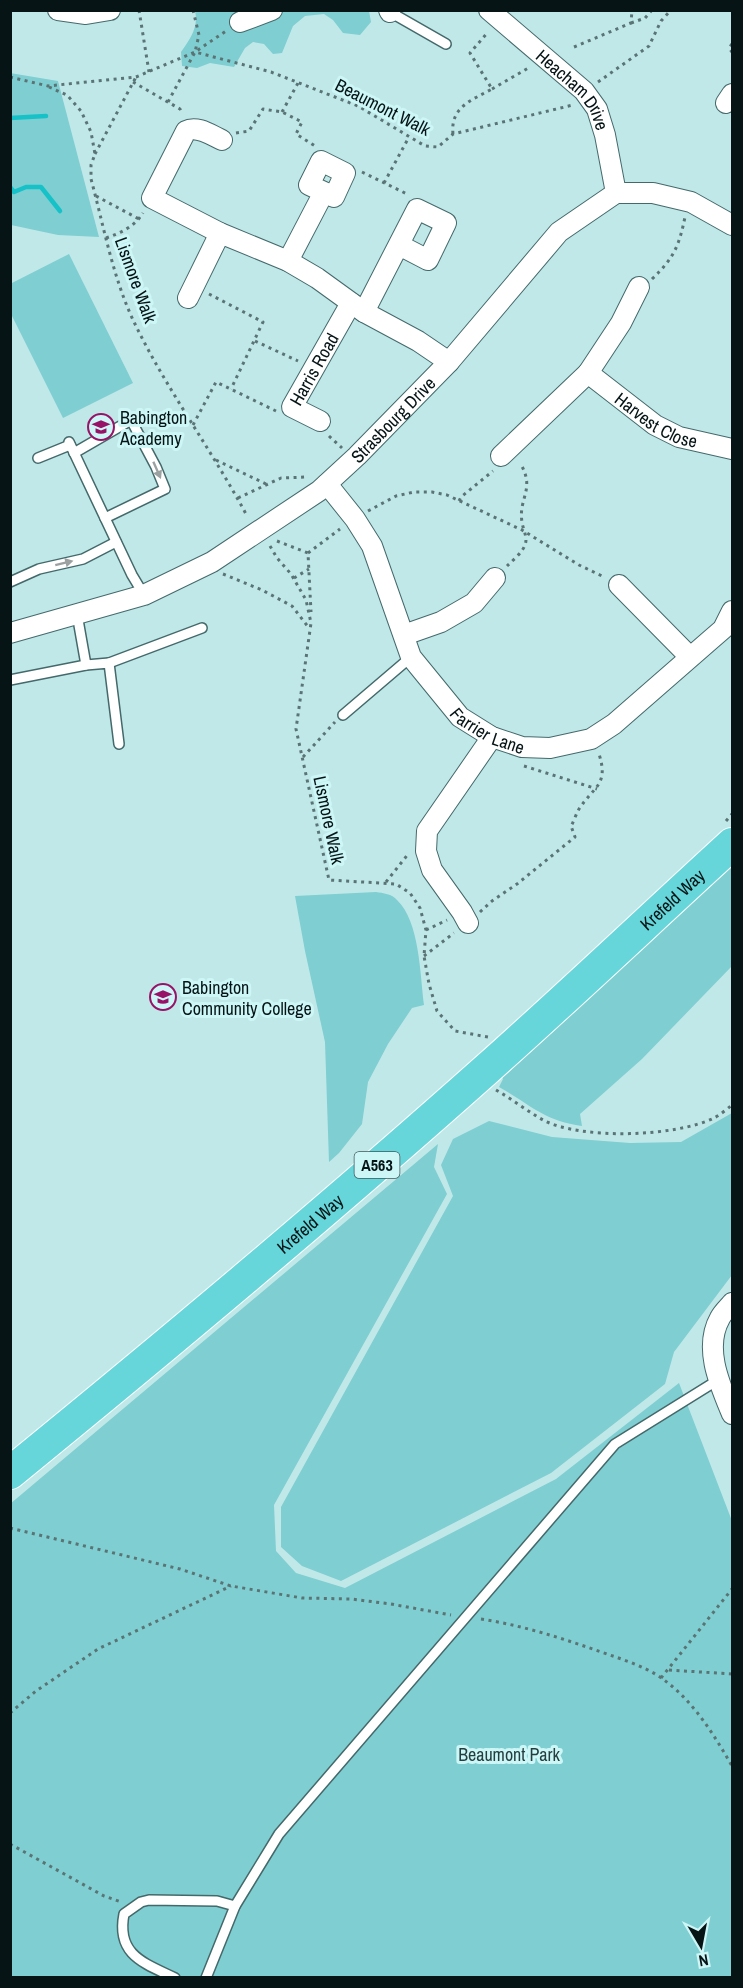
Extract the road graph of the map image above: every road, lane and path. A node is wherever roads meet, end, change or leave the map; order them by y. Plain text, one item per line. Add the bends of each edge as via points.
1 (58, 10) edge
2 (110, 10) edge
3 (139, 10) edge
4 (193, 10) edge
5 (272, 10) edge
6 (632, 10) edge
7 (652, 10) edge
8 (671, 10) edge
9 (390, 11) edge
10 (494, 15) edge
11 (240, 22) joint
12 (632, 23) junction
13 (446, 44) dead end
14 (732, 44) edge
15 (574, 47) dead end
16 (195, 52) junction
17 (732, 52) edge
18 (534, 65) dead end
19 (149, 72) junction
20 (10, 77) edge
21 (136, 77) junction
22 (133, 82) junction
23 (298, 82) junction
24 (48, 86) junction
25 (492, 89) junction
26 (585, 91) junction
27 (168, 102) junction
28 (282, 112) junction
29 (190, 128) junction
30 (453, 134) junction
31 (409, 136) junction
32 (222, 140) joint
33 (95, 154) junction
34 (321, 161) junction
35 (345, 173) junction
36 (384, 183) junction
37 (324, 192) junction
38 (616, 193) junction
39 (96, 196) junction
40 (152, 198) junction
41 (691, 202) junction
42 (417, 209) junction
43 (139, 219) junction
44 (732, 225) edge
45 (220, 233) junction
46 (106, 238) junction
47 (399, 244) junction
48 (288, 261) junction
49 (639, 287) joint
50 (191, 292) joint
51 (357, 308) junction
52 (255, 341) junction
53 (449, 362) junction
54 (313, 369) junction
55 (588, 373) junction
56 (231, 389) junction
57 (292, 407) junction
58 (320, 421) dead end
59 (193, 425) junction
60 (332, 438) dead end
61 (71, 447) junction
62 (343, 448) dead end
63 (732, 449) edge
64 (38, 458) dead end
65 (215, 459) junction
66 (502, 462) junction
67 (266, 484) junction
68 (323, 487) junction
69 (238, 498) junction
70 (459, 501) junction
71 (246, 514) dead end
72 (105, 518) junction
73 (355, 519) junction
74 (263, 527) junction
75 (525, 532) junction
76 (116, 542) junction
77 (270, 546) dead end
78 (308, 553) junction
79 (204, 566) junction
80 (309, 569) junction
81 (294, 578) junction
82 (495, 578) joint
83 (10, 582) edge
84 (619, 585) joint
85 (144, 596) junction
86 (732, 611) edge
87 (77, 614) junction
88 (311, 622) junction
89 (202, 628) dead end
90 (310, 630) junction
91 (10, 633) edge
92 (404, 635) junction
93 (411, 657) junction
94 (690, 657) junction
95 (109, 663) junction
96 (86, 665) junction
97 (10, 680) edge
98 (343, 715) joint
99 (492, 737) junction
100 (591, 739) junction
101 (119, 744) dead end
102 (522, 747) junction
103 (302, 758) junction
104 (597, 789) junction
105 (427, 831) junction
106 (732, 843) edge
107 (386, 882) junction
108 (465, 918) junction
109 (426, 930) junction
110 (424, 956) junction
111 (490, 1038) dead end
112 (497, 1083) dead end
113 (732, 1105) edge
114 (732, 1303) edge
115 (718, 1380) junction
116 (732, 1414) edge
117 (10, 1473) edge
118 (10, 1528) edge
119 (231, 1586) junction
120 (732, 1589) edge
121 (467, 1617) junction
122 (669, 1670) junction
123 (732, 1674) edge
124 (661, 1678) junction
125 (10, 1713) edge
126 (732, 1766) edge
127 (10, 1844) edge
128 (134, 1906) junction
129 (235, 1906) junction
130 (175, 1977) edge
131 (206, 1977) edge

1 - 2 street via 86,14
3 - 19 path
4 - 16 path via 198,35
5 - 11 street
6 - 12 path
7 - 12 path
8 - 26 path, Beaumont Walk via 649,46
9 - 13 lane
10 - 25 path via 470,53
10 - 26 street, Heacham Drive
11 - 16 path
12 - 15 path
14 - 17 path
16 - 19 path
16 - 23 path, Beaumont Walk
16 - 27 path
18 - 25 path
19 - 21 path
20 - 24 path
21 - 22 path
21 - 24 path
22 - 27 path
22 - 33 path
23 - 28 path
23 - 31 path, Beaumont Walk via 358,106
24 - 33 path, Lismore Walk via 67,95 81,111 91,132
25 - 30 path via 462,106 452,124
26 - 30 path, Beaumont Walk via 573,105
26 - 38 street, Heacham Drive via 600,118
27 - 29 path via 180,109
28 - 32 path via 263,109 249,131 227,135
28 - 34 path via 302,122 296,134 317,148
29 - 32 street
29 - 40 street
30 - 31 path, Beaumont Walk via 438,147 425,146
31 - 36 path
33 - 39 path, Lismore Walk via 91,179
34 - 35 street
34 - 37 street via 309,185
35 - 36 path via 353,167
35 - 37 street via 334,197
36 - 42 path via 416,199
37 - 48 street
38 - 41 street via 653,193
38 - 53 street, Strasbourg Drive via 559,232
39 - 43 path
39 - 46 path, Lismore Walk
40 - 43 path
40 - 45 street
41 - 44 street
41 - 49 path via 670,260 646,286
42 - 47 street, Harris Road
42 - 47 street via 446,223 428,260
43 - 46 path
45 - 48 street
45 - 50 street
46 - 59 path, Lismore Walk via 134,323
47 - 51 street, Harris Road
48 - 51 street
49 - 55 street
50 - 52 path via 263,322
51 - 53 street
51 - 54 street, Harris Road
52 - 54 path
52 - 56 path
53 - 68 street, Strasbourg Drive
54 - 57 street, Harris Road
55 - 63 street, Harvest Close via 655,425 679,436
55 - 66 street
56 - 57 path via 284,415
56 - 59 path via 216,382
57 - 58 street, Harris Road
59 - 65 path, Lismore Walk
60 - 62 path
61 - 64 lane
61 - 72 lane
61 -> 72 lane via 131,420 156,467 165,489
65 - 67 path
65 - 69 path, Lismore Walk
66 - 70 path
66 - 75 path via 520,462 527,481 522,512
67 - 68 path via 281,478 306,477
67 - 69 path
68 - 73 street, Farrier Lane
68 - 74 street, Strasbourg Drive
69 - 71 path, Lismore Walk
70 - 73 path via 432,492 414,492 396,496
70 - 75 path
72 - 76 lane
73 - 78 path
73 - 92 street, Farrier Lane via 372,546
74 - 78 path via 277,542
74 - 79 street, Strasbourg Drive
75 - 82 path via 525,547
75 - 84 path
83 -> 76 lane via 39,569 83,559
76 - 85 lane
77 - 81 path, Lismore Walk
78 - 80 path
79 - 85 street, Strasbourg Drive
79 - 90 path via 292,606
80 - 81 path
80 - 88 path
81 - 88 path, Lismore Walk via 306,600
82 - 92 street via 474,603 441,622
84 - 94 street
85 - 87 street, Strasbourg Drive
86 - 94 street, Farrier Lane via 723,628
87 - 91 street, Strasbourg Drive
87 - 96 lane
88 - 90 path, Lismore Walk
89 - 95 lane
90 - 103 path, Lismore Walk via 296,729
92 - 93 street, Farrier Lane
93 - 98 lane
93 - 99 street, Farrier Lane via 460,717
94 - 100 street, Farrier Lane via 614,724
95 - 96 lane
95 - 101 lane
96 - 97 lane
98 - 103 path
99 - 102 street, Farrier Lane
99 - 105 street
100 - 102 street, Farrier Lane via 550,748
100 - 104 path via 602,763 602,779
102 - 104 path via 520,764
103 - 107 path, Lismore Walk via 329,880
104 - 108 path via 571,826 575,837 518,884
105 - 107 path
105 - 108 street via 426,851 432,870
106 - 117 highway, Krefeld Way / A563 via 338,1200
107 - 109 path, Lismore Walk via 410,893 420,908
108 - 109 path
108 - 110 path
109 - 110 path, Lismore Walk
110 - 111 path, Lismore Walk via 437,1011 455,1031
112 - 113 path via 496,1090 542,1120 582,1131 672,1131 714,1118
114 - 115 street via 720,1318 715,1334
115 - 116 street
115 - 121 lane via 615,1444
118 - 119 path via 180,1569
119 - 121 path
119 - 125 path via 98,1649
120 - 122 path
121 - 124 path via 549,1633
121 - 129 lane via 279,1834
122 - 123 path
122 - 124 path
124 - 126 path via 711,1729
127 - 128 path via 104,1896
128 - 129 lane via 149,1900 217,1901
128 - 130 lane via 124,1914 123,1940 139,1960
129 - 131 lane

